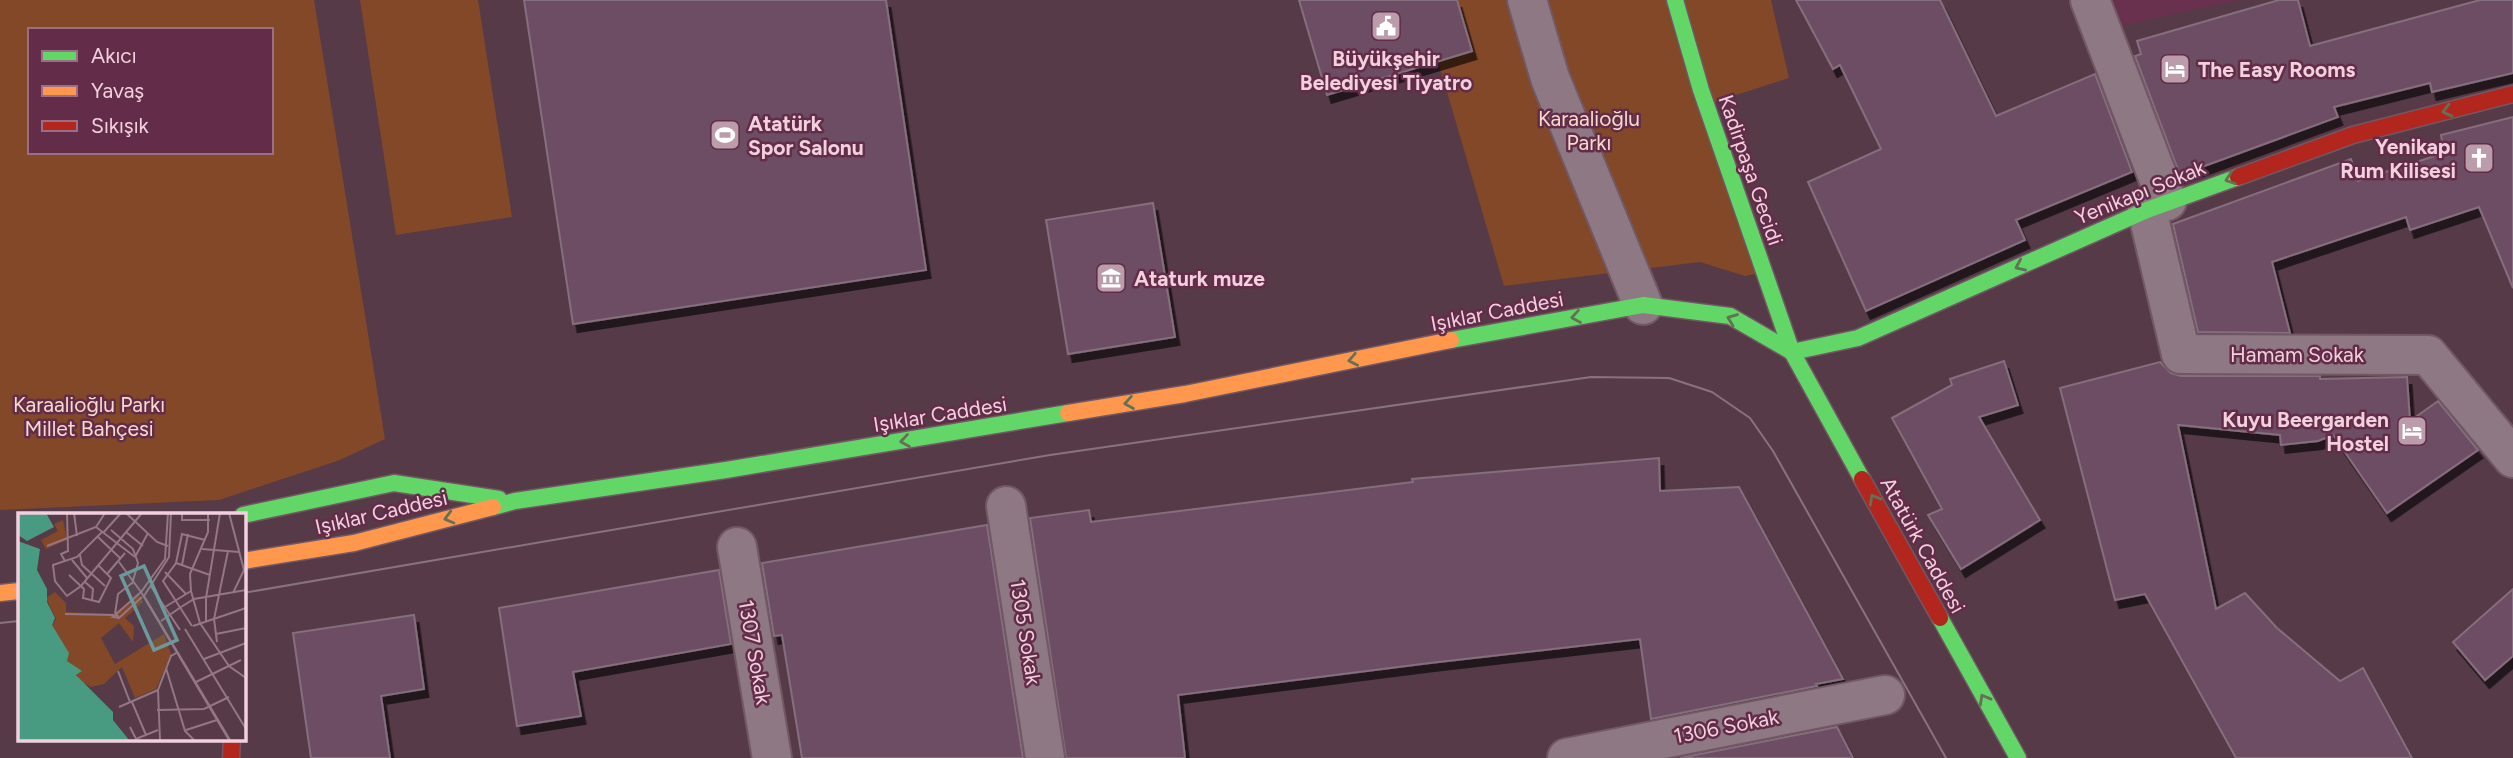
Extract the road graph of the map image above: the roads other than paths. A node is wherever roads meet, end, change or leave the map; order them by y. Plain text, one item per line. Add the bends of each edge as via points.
1 (1527, 0) edge
2 (1675, 0) edge
3 (2090, 0) edge
4 (2513, 94) edge
5 (2157, 206) junction
6 (1643, 305) junction
7 (1792, 352) junction
8 (2513, 458) edge
9 (514, 501) junction
10 (1006, 506) dead end
11 (245, 515) edge
12 (737, 547) dead end
13 (245, 561) edge
14 (18, 591) edge
15 (0, 593) edge
16 (1885, 695) dead end
17 (232, 740) edge
18 (231, 758) edge
19 (772, 758) edge
20 (1045, 758) edge
21 (1567, 758) edge
22 (2018, 758) edge

1 - 6 street via 1550,78
2 - 7 street, Kadirpaşa Gecidi via 1701,90
3 - 5 street
4 -> 5 street, Yenikapı Sokak via 2353,135
5 -> 7 street, Yenikapı Sokak via 1858,338
5 - 8 street, Hamam Sokak via 2181,354 2428,355
7 -> 6 street, Işıklar Caddesi via 1730,316
6 -> 9 street, Işıklar Caddesi via 1185,394
22 -> 7 street, Atatürk Caddesi
9 - 11 street via 394,483
9 -> 13 street, Işıklar Caddesi via 354,543
10 - 20 street, 1305 Sokak
12 - 19 street, 1307 Sokak
14 - 15 street
16 - 21 street, 1306 Sokak
17 - 18 street

